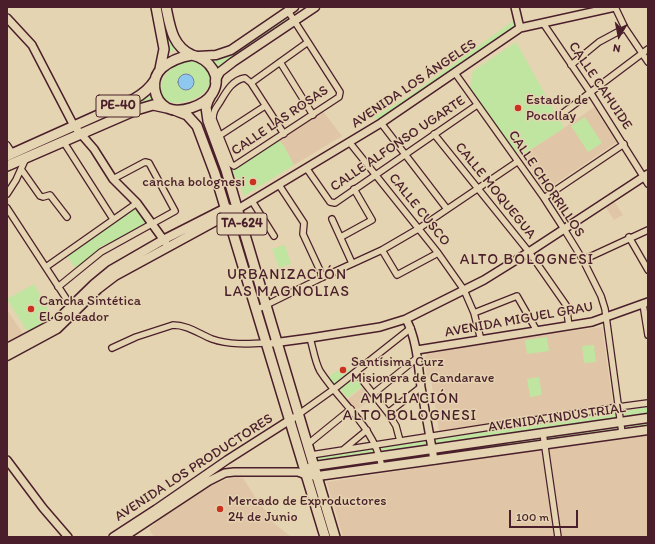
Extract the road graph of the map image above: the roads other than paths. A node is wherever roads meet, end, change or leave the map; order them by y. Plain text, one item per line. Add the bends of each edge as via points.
1 (156, 7) edge
2 (166, 7) edge
3 (315, 7) edge
4 (515, 7) edge
5 (615, 7) edge
6 (291, 9) edge
7 (7, 18) edge
8 (294, 21) junction
9 (542, 23) junction
10 (520, 28) junction
11 (625, 28) junction
12 (308, 42) junction
13 (648, 49) edge
14 (642, 54) junction
15 (195, 56) junction
16 (280, 62) junction
17 (648, 62) edge
18 (571, 65) junction
19 (455, 73) junction
20 (158, 74) junction
21 (215, 81) junction
22 (251, 83) junction
23 (590, 92) junction
24 (211, 95) junction
25 (477, 105) junction
26 (265, 106) junction
27 (171, 109) junction
28 (313, 115) junction
29 (559, 116) dead end
30 (381, 123) junction
31 (74, 126) junction
32 (81, 133) junction
33 (284, 134) junction
34 (434, 134) junction
35 (219, 136) junction
36 (63, 141) junction
37 (350, 143) junction
38 (624, 144) junction
39 (7, 145) edge
40 (34, 149) junction
41 (405, 154) junction
42 (10, 155) edge
43 (26, 158) junction
44 (517, 162) junction
45 (7, 166) edge
46 (228, 167) junction
47 (307, 168) junction
48 (21, 169) junction
49 (216, 174) junction
50 (375, 175) junction
51 (646, 176) edge
52 (114, 180) junction
53 (648, 184) edge
54 (279, 185) junction
55 (478, 188) junction
56 (354, 189) junction
57 (7, 194) edge
58 (544, 198) junction
59 (252, 201) junction
60 (137, 203) junction
61 (7, 208) edge
62 (238, 209) junction
63 (447, 209) junction
64 (227, 212) junction
65 (67, 217) dead end
66 (113, 219) junction
67 (332, 219) dead end
68 (152, 224) junction
69 (418, 229) junction
70 (564, 229) junction
71 (648, 230) edge
72 (274, 236) dead end
73 (341, 237) junction
74 (629, 238) junction
75 (166, 243) junction
76 (382, 250) junction
77 (529, 252) junction
78 (438, 253) junction
79 (583, 260) junction
80 (352, 263) junction
81 (46, 267) junction
82 (648, 270) edge
83 (323, 277) junction
84 (58, 287) junction
85 (464, 290) junction
86 (646, 303) edge
87 (265, 305) junction
88 (71, 306) junction
89 (256, 310) junction
90 (474, 313) junction
91 (605, 318) junction
92 (406, 319) junction
93 (60, 322) junction
94 (569, 326) junction
95 (411, 328) junction
96 (537, 331) junction
97 (648, 335) edge
98 (310, 338) junction
99 (481, 340) junction
100 (276, 342) junction
101 (266, 343) junction
102 (7, 348) edge
103 (112, 348) dead end
104 (417, 354) junction
105 (7, 356) edge
106 (356, 372) junction
107 (421, 387) junction
108 (334, 389) junction
109 (373, 394) junction
110 (648, 403) edge
111 (618, 407) junction
112 (351, 409) junction
113 (388, 413) junction
114 (299, 414) junction
115 (648, 418) edge
116 (289, 420) junction
117 (620, 422) junction
118 (367, 430) junction
119 (648, 430) edge
120 (543, 433) junction
121 (622, 433) junction
122 (430, 436) junction
123 (400, 441) junction
124 (308, 444) junction
125 (544, 444) junction
126 (376, 445) junction
127 (344, 449) junction
128 (432, 449) junction
129 (311, 455) junction
130 (380, 457) junction
131 (7, 460) edge
132 (227, 460) junction
133 (434, 460) junction
134 (314, 466) junction
135 (382, 467) junction
136 (234, 472) junction
137 (305, 472) junction
138 (318, 476) junction
139 (322, 510) junction
140 (119, 536) edge
141 (68, 537) edge
142 (325, 537) edge
143 (335, 537) edge
144 (558, 537) edge

1 - 20 highway via 164,49
2 - 15 highway via 176,41
3 - 8 main road
4 - 10 street
5 - 9 street, AVENIDA LOS ÁNGELES
5 - 11 street
6 - 8 street
6 - 15 main road via 231,50 216,55
7 - 31 street via 32,45
8 - 12 street
8 - 21 main road via 232,62 220,72
9 - 10 street, AVENIDA LOS ÁNGELES
9 - 18 street, CALLE CAHUIDE
10 - 19 street, AVENIDA LOS ÁNGELES
11 - 14 street
11 - 18 street via 599,42
12 - 16 street
12 - 28 street, CALLE LAS ROSAS via 340,92 339,97
13 - 14 street
14 - 17 street
14 - 23 street
15 - 20 highway via 177,58
15 - 21 highway via 211,65
16 - 22 street
16 - 28 street
18 - 23 street, CALLE CAHUIDE
19 - 25 street, CALLE CHORRILLOS
19 - 30 street, AVENIDA LOS ÁNGELES
20 - 27 highway via 155,92 159,101
20 - 31 highway, PE-40 via 151,86 134,99
21 - 24 highway
22 - 26 street
22 - 35 street via 245,78 227,88 214,109 212,119
23 - 29 street
23 - 38 street, CALLE CAHUIDE
24 - 27 highway via 191,108
24 - 46 highway, TA-624 via 206,107 208,121
25 - 34 street, CALLE ALFONSO UGARTE
25 - 44 street, CALLE CHORRILLOS
26 - 33 street
26 - 35 street
27 - 32 highway, PE-40 via 146,106
27 - 49 highway, TA-624 via 187,115 197,126
28 - 33 street, CALLE LAS ROSAS
30 - 37 street, AVENIDA LOS ÁNGELES
30 - 41 street
31 - 32 street
31 - 40 highway, PE-40
32 - 36 highway, PE-40
32 - 52 street
33 - 46 street, CALLE LAS ROSAS
34 - 41 street, CALLE ALFONSO UGARTE
34 - 55 street, CALLE MOQUEGUA
35 - 46 street
36 - 40 highway, PE-40
36 - 66 street
37 - 47 street, AVENIDA LOS ÁNGELES
37 - 50 street, CALLE CUSCO
38 - 51 street, CALLE CAHUIDE
38 - 58 street
39 - 42 street
40 - 42 highway, PE-40
40 - 43 highway, PE-40
41 - 50 street, CALLE ALFONSO UGARTE
41 - 63 street
43 - 45 highway, PE-40
43 - 48 street
44 - 55 street
44 - 58 street, CALLE CHORRILLOS
46 - 49 highway
46 - 62 highway, TA-624
47 - 54 street, AVENIDA LOS ÁNGELES
47 - 56 street, CALLE ALFONSO UGARTE via 332,203
48 - 57 street
48 - 65 street via 40,196 50,195
49 - 64 highway, TA-624
50 - 56 street, CALLE ALFONSO UGARTE
50 - 69 street, CALLE CUSCO
51 - 53 street, CALLE CAHUIDE
51 - 70 street
52 - 60 street
52 - 68 street via 145,162 149,163 175,209
54 - 59 street, AVENIDA LOS ÁNGELES
54 - 83 street via 304,223 303,234
55 - 63 street
55 - 77 street, CALLE MOQUEGUA
56 - 73 street via 372,220
58 - 70 street, CALLE CHORRILLOS
59 - 62 street, AVENIDA LOS ÁNGELES
59 - 72 street
60 - 66 street
60 - 68 street
61 - 81 street
62 - 64 main road, AVENIDA LOS ÁNGELES
62 - 87 highway, TA-624
63 - 69 street
64 - 75 main road, AVENIDA LOS ÁNGELES
64 - 89 highway, TA-624
66 - 81 street
67 - 73 street
68 - 75 street
68 - 84 street via 101,252
69 - 76 street
69 - 78 street, CALLE CUSCO
70 - 77 street
70 - 79 street, CALLE CHORRILLOS
71 - 74 street
73 - 80 street
74 - 79 street
74 - 82 street
75 - 88 main road, AVENIDA LOS ÁNGELES via 111,270
75 - 93 main road, AVENIDA LOS ÁNGELES via 115,276
76 - 78 street via 397,275
76 - 80 street
77 - 85 street
77 - 94 street, CALLE MOQUEGUA via 566,305
78 - 85 street, CALLE CUSCO
79 - 91 street, CALLE CHORRILLOS via 601,296
80 - 83 street
81 - 84 street
83 - 87 street
84 - 88 street
85 - 90 street, CALLE CUSCO
85 - 92 street
86 - 91 street, AVENIDA MIGUEL GRAU
86 - 97 street
87 - 89 street
87 - 100 highway, TA-624
88 - 93 main road, AVENIDA LOS ÁNGELES
89 - 101 highway, TA-624
90 - 96 street via 518,296
90 - 99 street, CALLE CUSCO
91 - 94 street, AVENIDA MIGUEL GRAU
91 - 111 street, CALLE CHORRILLOS
92 - 95 street
92 - 98 street via 380,327
93 - 102 main road, AVENIDA LOS ÁNGELES
93 - 105 main road, AVENIDA LOS ÁNGELES via 51,333
94 - 96 street, AVENIDA MIGUEL GRAU
95 - 104 street
95 - 106 street
96 - 99 street, AVENIDA MIGUEL GRAU
98 - 100 street
98 - 108 street via 319,370
99 - 104 street, AVENIDA MIGUEL GRAU
100 - 101 street
100 - 114 highway, TA-624
101 - 103 street via 240,344 218,341 173,325
101 - 116 highway, TA-624
104 - 107 street
104 - 109 street
106 - 108 street
106 - 109 street
107 - 113 street
107 - 122 street
108 - 112 street
108 - 114 street
109 - 113 street
110 - 111 street
111 - 117 street, CALLE CHORRILLOS
111 - 122 street
112 - 118 street
112 - 124 street
113 - 123 street via 396,426
114 - 116 street, AVENIDA LOS PRODUCTORES
114 - 124 highway, TA-624
115 - 117 main road, AVENIDA INDUSTRIAL
116 - 132 street, AVENIDA LOS PRODUCTORES
116 - 137 highway, TA-624
117 - 120 main road, AVENIDA INDUSTRIAL
117 - 121 street, CALLE CHORRILLOS
118 - 126 street
118 - 127 street
119 - 121 main road, AVENIDA INDUSTRIAL
120 - 125 street
120 - 128 main road, AVENIDA INDUSTRIAL
121 - 125 main road, AVENIDA INDUSTRIAL
122 - 123 street
122 - 128 street
123 - 126 street
124 - 129 highway, TA-624
125 - 133 main road, AVENIDA INDUSTRIAL
125 - 144 street
126 - 127 street
126 - 130 street
127 - 129 street
128 - 130 main road, AVENIDA INDUSTRIAL
128 - 133 street
129 - 134 highway, TA-624
130 - 134 main road, AVENIDA INDUSTRIAL
130 - 135 street
131 - 141 street via 42,508
132 - 136 street
132 - 140 street, AVENIDA LOS PRODUCTORES
133 - 135 main road, AVENIDA INDUSTRIAL
134 - 137 main road, AVENIDA INDUSTRIAL
134 - 138 highway, TA-624
135 - 138 main road, AVENIDA INDUSTRIAL
136 - 137 street, AVENIDA LOS PRODUCTORES
136 - 140 street, AVENIDA LOS PRODUCTORES via 225,473 209,481
137 - 138 main road, AVENIDA INDUSTRIAL
137 - 139 highway, TA-624
138 - 139 highway, TA-624
139 - 142 highway, TA-624
139 - 143 highway, TA-624

